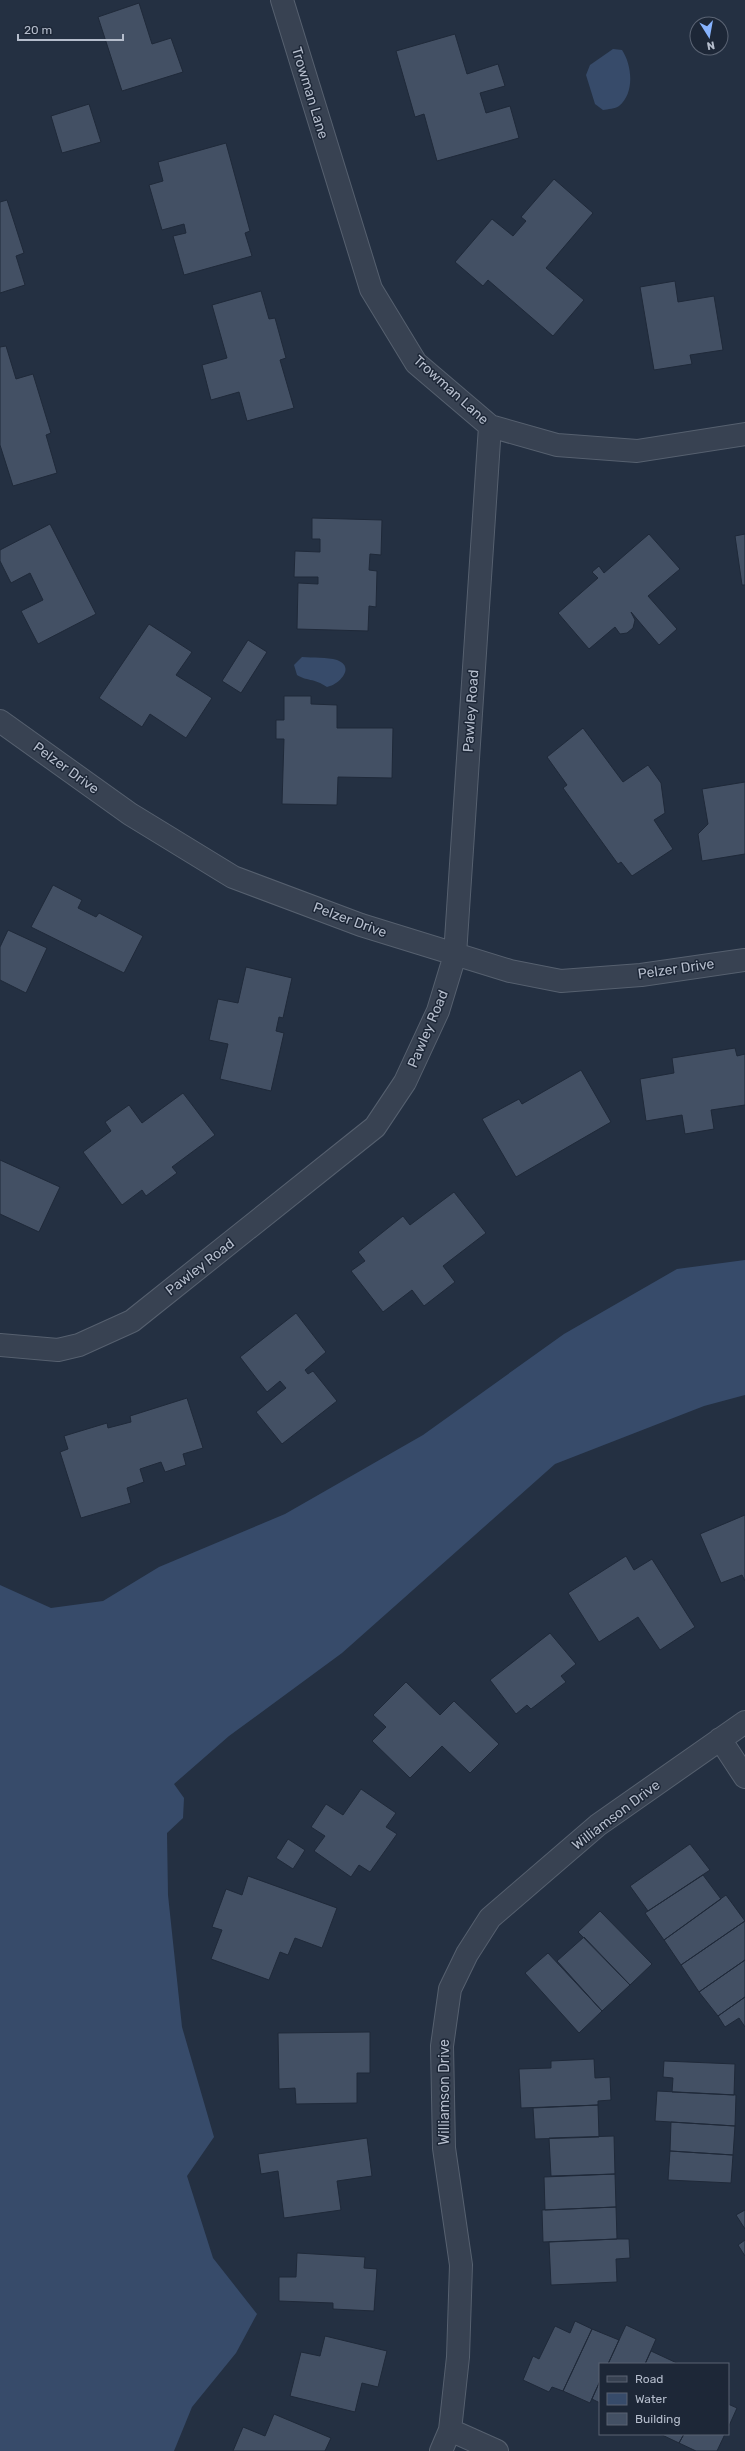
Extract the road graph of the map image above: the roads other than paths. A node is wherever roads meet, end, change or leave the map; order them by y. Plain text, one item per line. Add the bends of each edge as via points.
1 (282, 0) edge
2 (490, 426) junction
3 (745, 434) edge
4 (0, 721) edge
5 (456, 955) junction
6 (745, 960) edge
7 (0, 1345) edge
8 (745, 1722) edge
9 (720, 1739) junction
10 (745, 1777) edge
11 (450, 2430) junction
12 (441, 2451) edge
13 (497, 2451) edge

1 - 2 street, Trowman Lane via 371,289 416,363
2 - 3 street, Trowman Lane via 557,445 637,452
2 - 5 street, Pawley Road
4 - 5 street, Pelzer Drive via 130,814 233,877 361,925
5 - 6 street, Pelzer Drive via 561,981 641,975
5 - 7 street, Pawley Road via 438,1011 405,1082 370,1132 132,1321 79,1345 58,1350
8 - 9 street, Williamson Drive
9 - 10 street
9 - 11 street, Williamson Drive via 598,1825 490,1918 467,1954 450,1989 442,2046 444,2148 461,2265 458,2357
11 - 12 street, Williamson Drive
11 - 13 street

